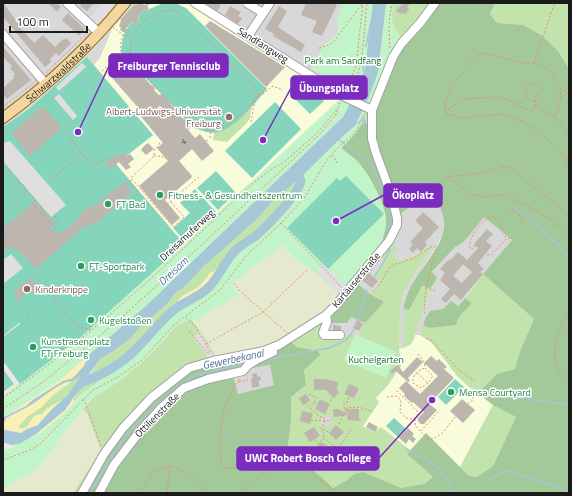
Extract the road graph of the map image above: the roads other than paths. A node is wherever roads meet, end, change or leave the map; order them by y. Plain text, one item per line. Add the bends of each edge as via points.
1 (67, 3) edge
2 (125, 3) edge
3 (195, 3) edge
4 (247, 3) edge
5 (270, 3) edge
6 (435, 3) edge
7 (263, 13) junction
8 (96, 30) junction
9 (3, 34) edge
10 (248, 36) junction
11 (43, 80) junction
12 (370, 109) junction
13 (3, 118) edge
14 (326, 314) junction
15 (340, 335) dead end
16 (279, 345) junction
17 (82, 493) edge
18 (99, 493) edge

1 - 8 street
2 - 8 main road, Schwarzwaldstraße via 109,23
3 - 10 street, Sandfangweg
4 - 7 street
5 - 7 street
6 - 12 street, Kartäuserstraße via 392,57
7 - 10 street
8 - 11 main road, Schwarzwaldstraße via 89,44
9 - 11 street
10 - 12 street, Sandfangweg via 347,98
11 - 13 main road, Schwarzwaldstraße
12 - 14 street, Kartäuserstraße via 372,139 392,197 397,225 386,245
14 - 15 street via 324,335
14 - 16 street, Kartäuserstraße
16 - 17 street, Kartäuserstraße via 264,351 212,357 189,368 151,398 123,428 104,454
16 - 18 street, Ottilienstraße via 276,350 245,368 184,388 136,435 114,465

